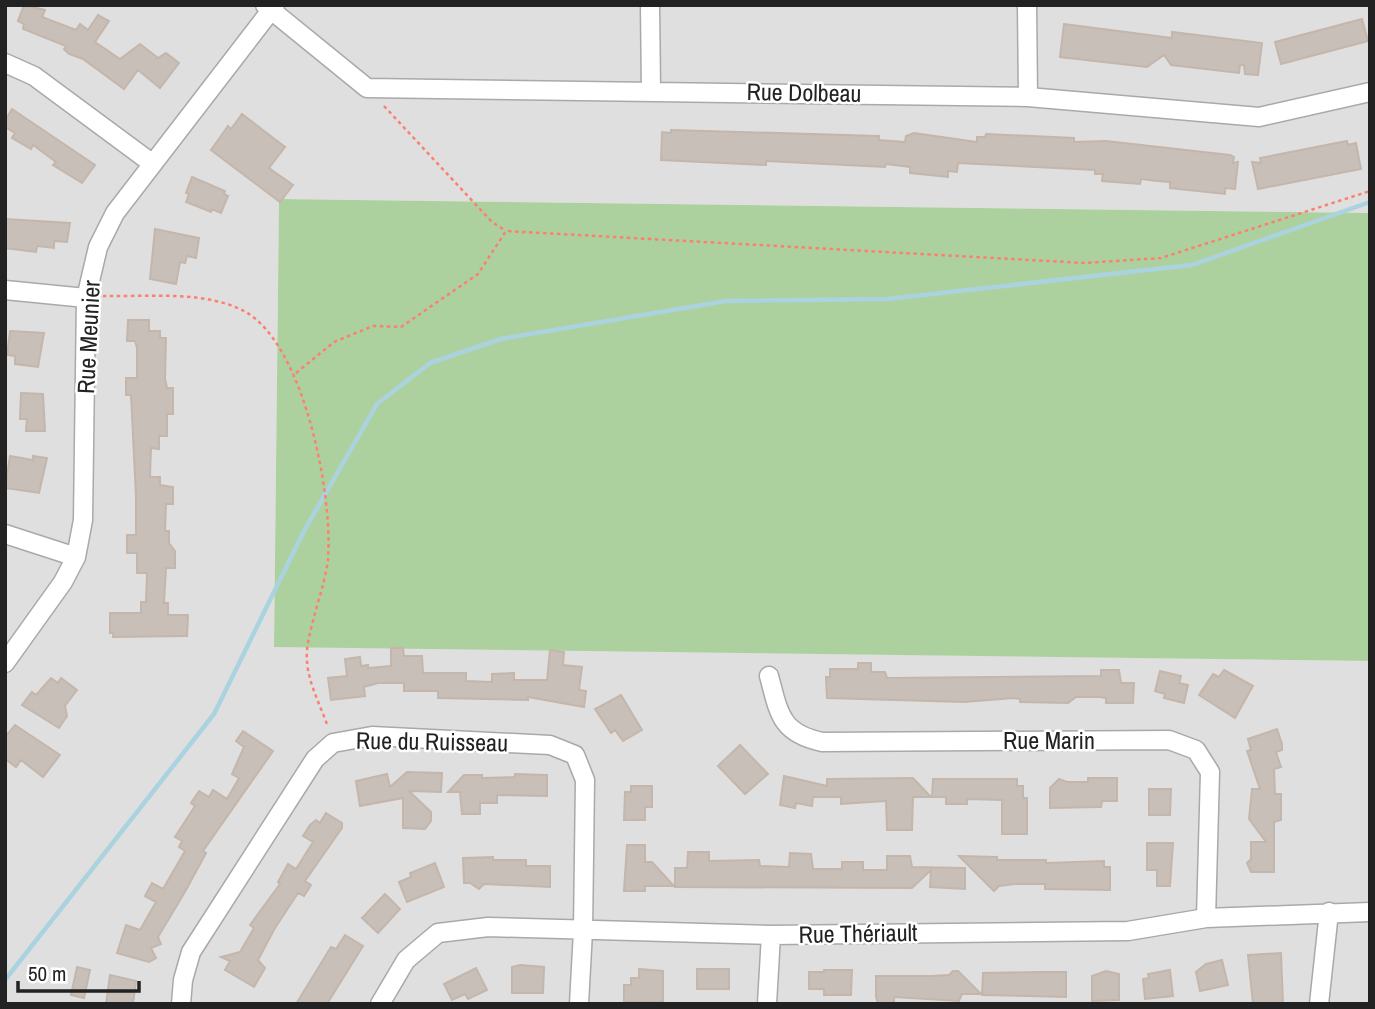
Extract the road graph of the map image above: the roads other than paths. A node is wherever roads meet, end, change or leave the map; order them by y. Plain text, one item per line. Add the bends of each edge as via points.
1 (650, 5) edge
2 (1027, 5) edge
3 (270, 7) edge
4 (5, 63) edge
5 (651, 90) junction
6 (1370, 92) edge
7 (1028, 97) junction
8 (153, 164) junction
9 (5, 290) edge
10 (86, 299) junction
11 (5, 534) edge
12 (76, 557) junction
13 (5, 663) edge
14 (769, 676) dead end
15 (1329, 912) junction
16 (1370, 912) edge
17 (1206, 918) junction
18 (583, 931) junction
19 (771, 935) junction
20 (181, 1004) edge
21 (380, 1004) edge
22 (579, 1004) edge
23 (767, 1004) edge
24 (1319, 1004) edge

1 - 5 street
2 - 7 street
3 - 5 street, Rue Dolbeau via 368,88
3 - 8 street, Rue Meunier
4 - 8 street via 34,76
5 - 7 street, Rue Dolbeau
6 - 7 street, Rue Dolbeau via 1259,117
8 - 10 street, Rue Meunier via 115,213 98,247
9 - 10 street
10 - 12 street, Rue Meunier via 83,520
11 - 12 street
12 - 13 street, Rue Meunier
14 - 17 street, Rue Marin via 781,719 800,737 822,742 1169,740 1196,750 1210,772
15 - 16 street, Rue Thériault
15 - 17 street, Rue Thériault
15 - 24 street
17 - 19 street, Rue Thériault via 1128,931
18 - 19 street, Rue Thériault
18 - 20 street, Rue du Ruisseau via 585,780 575,755 550,745 372,736 333,743 315,759 191,951
18 - 21 street, Rue Thériault via 488,927 438,933 406,960
18 - 22 street, Rue du Ruisseau
19 - 23 street

